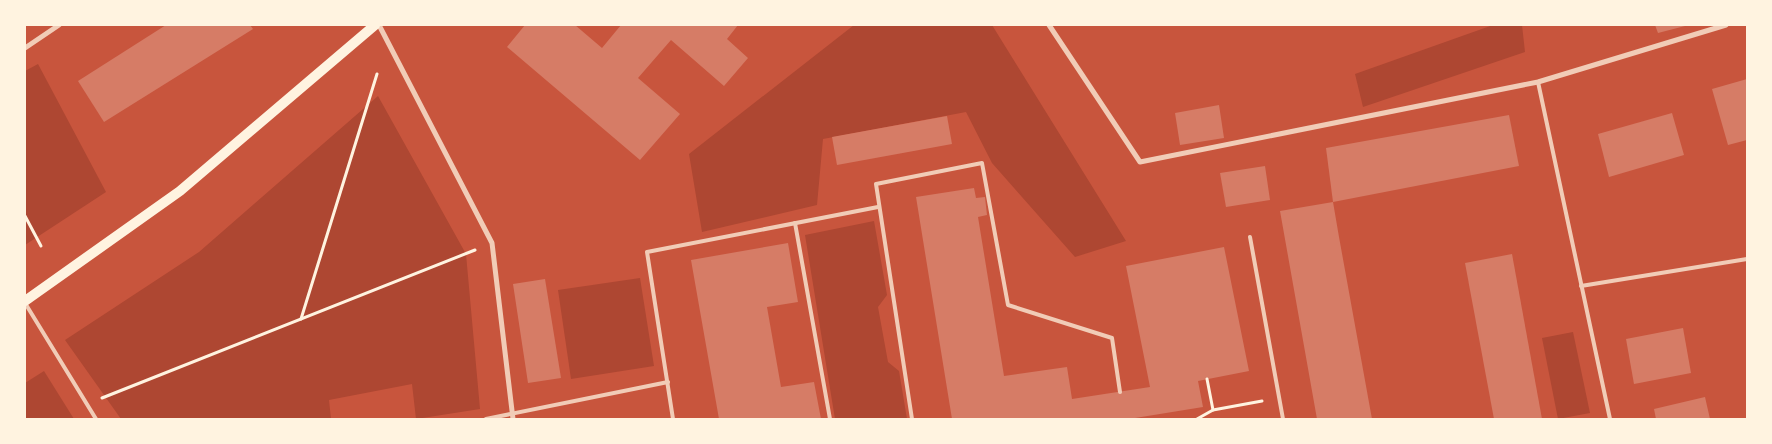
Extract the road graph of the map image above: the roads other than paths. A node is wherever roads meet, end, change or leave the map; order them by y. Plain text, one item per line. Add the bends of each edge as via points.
1 (59, 25) edge
2 (377, 25) edge
3 (1049, 25) edge
4 (1726, 25) edge
5 (25, 48) edge
6 (1538, 82) junction
7 (878, 206) junction
8 (796, 223) junction
9 (1250, 237) dead end
10 (1747, 260) edge
11 (1581, 286) junction
12 (25, 302) edge
13 (668, 382) junction
14 (1120, 392) dead end
15 (512, 417) edge
16 (96, 419) edge
17 (486, 419) edge
18 (673, 419) edge
19 (830, 419) edge
20 (912, 419) edge
21 (1283, 419) edge
22 (1610, 419) edge

1 - 5 street
2 - 12 main road via 180,191
2 - 15 street via 492,243
3 - 6 street via 1140,162
4 - 6 street
6 - 11 lane
7 - 8 lane
7 - 14 lane via 876,184 982,163 1008,304 1112,338
7 - 20 lane
8 - 13 lane via 647,252
8 - 19 lane
9 - 21 lane
10 - 11 lane
11 - 22 lane
12 - 16 lane
13 - 15 lane
13 - 18 lane
15 - 17 lane

